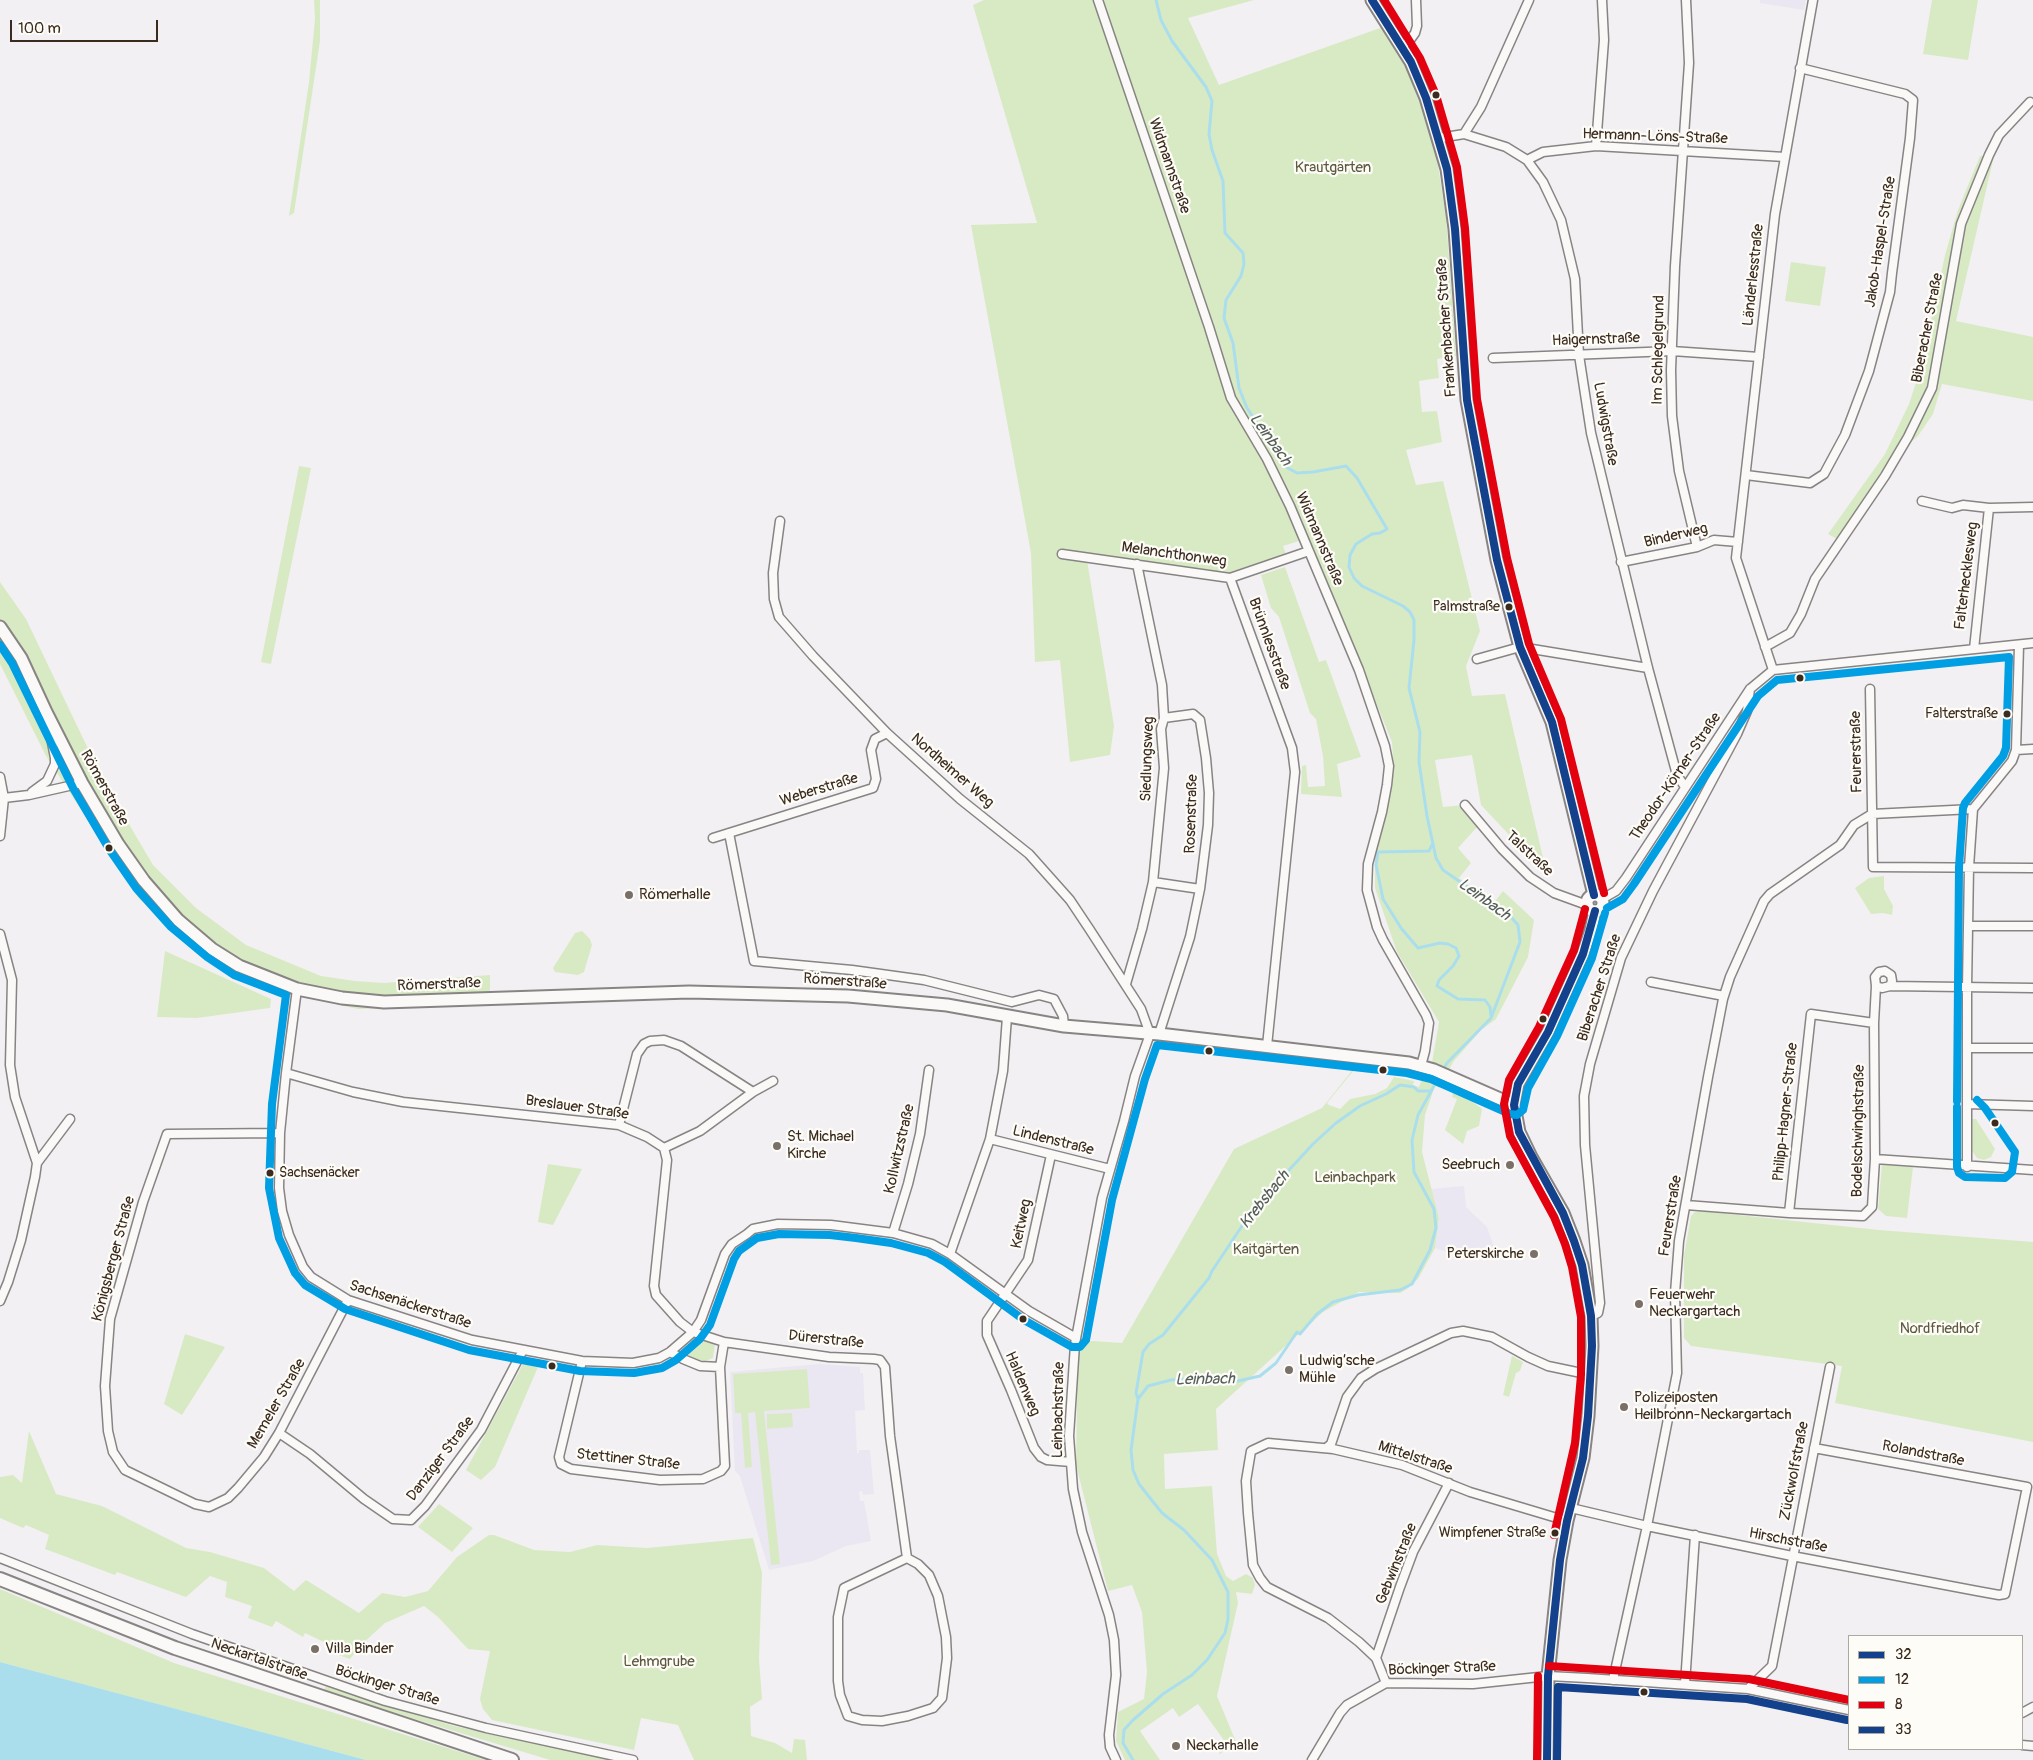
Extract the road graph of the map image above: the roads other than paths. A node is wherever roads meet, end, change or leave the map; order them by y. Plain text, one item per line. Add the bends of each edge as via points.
1 (1098, 0) edge
2 (1372, 0) edge
3 (1416, 0) edge
4 (1530, 0) edge
5 (1602, 0) edge
6 (1686, 0) edge
7 (1813, 0) edge
8 (1402, 46) junction
9 (1800, 68) junction
10 (2030, 102) dead end
11 (1464, 134) junction
12 (1439, 138) junction
13 (1596, 146) junction
14 (1683, 151) junction
15 (1785, 157) junction
16 (1527, 160) junction
17 (1672, 351) junction
18 (1579, 355) junction
19 (1759, 357) junction
20 (1493, 358) dead end
21 (1746, 475) junction
22 (1922, 501) dead end
23 (1989, 508) junction
24 (2033, 508) edge
25 (780, 520) dead end
26 (1738, 542) junction
27 (1697, 547) junction
28 (1310, 551) junction
29 (1062, 554) dead end
30 (1621, 562) junction
31 (1136, 564) junction
32 (1230, 578) junction
33 (0, 627) edge
34 (2033, 643) edge
35 (2019, 646) junction
36 (1520, 647) junction
37 (1765, 647) junction
38 (1974, 648) junction
39 (1477, 659) dead end
40 (1648, 668) junction
41 (1773, 670) junction
42 (1750, 689) junction
43 (1870, 689) dead end
44 (46, 712) junction
45 (1164, 718) junction
46 (887, 733) junction
47 (2033, 749) edge
48 (2016, 750) junction
49 (0, 777) edge
50 (82, 783) junction
51 (1685, 787) junction
52 (29, 795) junction
53 (4, 798) junction
54 (1466, 805) dead end
55 (1972, 809) junction
56 (1872, 814) junction
57 (729, 833) junction
58 (0, 836) edge
59 (713, 838) dead end
60 (1969, 867) junction
61 (2033, 868) edge
62 (1153, 882) junction
63 (1200, 889) junction
64 (1598, 897) junction
65 (1591, 908) junction
66 (1968, 926) junction
67 (2033, 926) edge
68 (0, 934) edge
69 (1651, 982) dead end
70 (1126, 984) junction
71 (1876, 986) junction
72 (1890, 986) junction
73 (1967, 988) junction
74 (2033, 988) edge
75 (297, 989) junction
76 (1724, 996) junction
77 (1007, 1017) junction
78 (1874, 1023) junction
79 (1064, 1026) junction
80 (1154, 1034) junction
81 (1267, 1046) junction
82 (1967, 1048) junction
83 (2033, 1048) edge
84 (10, 1065) junction
85 (1420, 1066) junction
86 (0, 1067) edge
87 (930, 1070) dead end
88 (286, 1073) junction
89 (772, 1082) dead end
90 (753, 1092) junction
91 (1967, 1104) junction
92 (1514, 1105) junction
93 (2033, 1106) edge
94 (70, 1119) dead end
95 (619, 1125) junction
96 (280, 1133) junction
97 (990, 1140) junction
98 (664, 1148) junction
99 (1051, 1155) junction
100 (1875, 1159) junction
101 (37, 1163) junction
102 (1966, 1167) junction
103 (1110, 1168) junction
104 (2033, 1170) edge
105 (1686, 1205) junction
106 (1789, 1213) junction
107 (893, 1233) junction
108 (950, 1254) junction
109 (1006, 1294) junction
110 (348, 1300) junction
111 (0, 1301) edge
112 (1591, 1316) junction
113 (693, 1332) junction
114 (1076, 1338) junction
115 (724, 1342) junction
116 (673, 1349) junction
117 (523, 1350) junction
118 (582, 1362) junction
119 (720, 1367) junction
120 (1830, 1367) dead end
121 (1591, 1375) junction
122 (280, 1433) junction
123 (1326, 1448) junction
124 (1814, 1448) junction
125 (1071, 1462) junction
126 (1449, 1483) junction
127 (2030, 1485) edge
128 (182, 1499) joint
129 (1570, 1508) junction
130 (1568, 1521) junction
131 (1647, 1526) junction
132 (1695, 1535) junction
133 (1792, 1556) junction
134 (0, 1558) edge
135 (907, 1558) junction
136 (0, 1579) edge
137 (2001, 1595) joint
138 (1376, 1658) junction
139 (1548, 1676) junction
140 (1613, 1680) junction
141 (1386, 1683) junction
142 (1685, 1684) junction
143 (1748, 1689) junction
144 (1848, 1710) edge
145 (512, 1760) edge
146 (633, 1760) edge
147 (1116, 1760) edge
148 (1312, 1760) edge
149 (1547, 1760) edge

1 - 28 street, Widmannstraße via 1210,327 1231,398 1267,459
2 - 8 main road, Frankenbacher Straße
3 - 8 street via 1415,33
4 - 11 street via 1481,107
5 - 13 street via 1604,40
6 - 14 street, Im Schlegelgrund via 1689,63
7 - 9 street, Länderlesstraße
8 - 12 main road, Frankenbacher Straße via 1426,98
9 - 15 street, Länderlesstraße
9 - 21 street, Jakob-Haspel-Straße via 1905,94 1913,100 1890,292 1869,371 1845,435 1824,474 1810,483
10 - 37 street, Biberacher Straße via 1999,135 1962,224 1932,388 1885,476 1815,579 1790,633
11 - 12 street, Ludwigstraße
11 - 16 street, Ludwigstraße via 1506,147
12 - 36 main road, Frankenbacher Straße via 1454,222 1467,400 1496,560
13 - 14 street, Hermann-Löns-Straße
13 - 16 street, Hermann-Löns-Straße via 1543,152
14 - 15 street, Hermann-Löns-Straße
14 - 17 street, Im Schlegelgrund
15 - 19 street, Länderlesstraße via 1775,214
16 - 18 street, Ludwigstraße via 1543,182 1561,220 1575,279
17 - 18 street, Haigernstraße
17 - 19 street, Haigernstraße
17 - 27 street, Im Schlegelgrund via 1672,416 1679,471
18 - 20 street, Haigernstraße
18 - 30 street, Ludwigstraße via 1591,433
19 - 21 street, Länderlesstraße
21 - 26 street, Länderlesstraße
22 - 23 street, Falterhecklesweg via 1952,508 1963,505
23 - 24 street, Falterhecklesweg
23 - 38 street, Falterhecklesweg
25 - 46 street, Nordheimer Weg via 773,573 774,599 779,616
26 - 27 street, Binderweg via 1714,540
26 - 37 street, Länderlesstraße via 1736,558
27 - 30 street, Binderweg
28 - 32 street, Melanchthonweg
28 - 85 street, Widmannstraße via 1359,670 1385,746 1389,766 1387,786 1368,864 1367,890 1383,940 1429,1023
29 - 31 street, Melanchthonweg
30 - 40 street, Ludwigstraße
31 - 32 street, Melanchthonweg
31 - 45 street, Siedlungsweg via 1162,685
32 - 81 street, Brünnlesstraße via 1292,748 1295,772
33 - 44 main road, Römerstraße via 20,658
34 - 35 street
35 - 38 street
35 - 48 street
36 - 39 street
36 - 40 street
36 - 64 main road, Frankenbacher Straße via 1552,722
37 - 41 street, Länderlesstraße
38 - 41 street
40 - 51 street, Ludwigstraße via 1677,775
41 - 42 street, Theodor-Körner-Straße
42 - 51 street, Theodor-Körner-Straße
42 - 112 street, Biberacher Straße via 1747,711 1737,734 1621,958 1592,1056 1584,1096 1585,1145 1600,1303 1598,1313
43 - 56 street, Feurerstraße
44 - 50 main road, Römerstraße
44 - 52 street via 55,764 47,781
45 - 62 street, Siedlungsweg via 1164,768
45 - 63 street, Rosenstraße via 1194,714 1200,720 1209,793
46 - 57 street, Weberstraße via 875,740 871,750 876,780 873,788
46 - 70 street, Nordheimer Weg via 960,799 1029,854 1070,900
47 - 48 street
48 - 55 street via 2012,761
49 - 53 street
50 - 52 street
50 - 75 main road, Römerstraße via 135,870 178,920 212,949 239,966
51 - 64 street, Theodor-Körner-Straße via 1616,891
52 - 53 street
53 - 58 street
54 - 65 street, Talstraße via 1530,877 1554,894
55 - 56 street, Feurerstraße
55 - 60 street
56 - 60 street via 1873,867
56 - 76 street, Feurerstraße via 1854,825 1840,845 1764,901
57 - 59 street, Weberstraße
57 - 79 street, Römerstraße via 754,962 924,980 1012,1002 1039,996 1054,999 1062,1011
60 - 61 street
60 - 66 street
62 - 63 street
62 - 70 street, Siedlungsweg
63 - 80 street, Rosenstraße via 1190,937
64 - 65 main road via 1587,900
65 - 92 main road via 1592,930 1583,954 1548,1032 1518,1084
66 - 67 street
66 - 73 street
68 - 84 street via 12,980
69 - 76 street
70 - 80 street, Nordheimer Weg
71 - 72 street
71 - 72 street via 1876,974 1885,971 1892,978
71 - 78 street, Bodelschwinghstraße
72 - 73 street
73 - 74 street
73 - 82 street
75 - 77 main road, Römerstraße via 384,1002 689,992 848,996 947,1006
75 - 88 street, Sachsenäckerstraße
76 - 105 street, Feurerstraße
77 - 79 main road, Römerstraße
77 - 97 street via 1003,1071
78 - 100 street, Bodelschwinghstraße
78 - 106 street, Philipp-Hagner-Straße via 1811,1014
79 - 80 main road, Römerstraße
80 - 81 main road, Römerstraße
80 - 103 street, Leinbachstraße via 1135,1076
81 - 85 main road, Römerstraße
82 - 83 street
82 - 91 street
84 - 86 street
84 - 101 street via 18,1113
85 - 92 main road, Römerstraße
87 - 107 street, Kollwitzstraße via 920,1134
88 - 95 street, Breslauer Straße via 404,1102
88 - 96 street, Sachsenäckerstraße
89 - 90 street
90 - 95 street via 681,1046 664,1040 650,1040 637,1054
90 - 98 street via 700,1131
91 - 93 street
91 - 102 street
92 - 112 main road via 1519,1132 1563,1213 1574,1241
94 - 101 street
95 - 98 street, Breslauer Straße
96 - 110 street, Sachsenäckerstraße via 279,1188 292,1242 311,1277
96 - 128 street, Königsberger Straße via 167,1134 143,1202 111,1315 105,1386 108,1430 114,1452 125,1470
97 - 99 street, Lindenstraße
97 - 108 street
98 - 113 street via 667,1160 654,1286 662,1303
99 - 103 street, Lindenstraße
99 - 109 street, Keitweg via 1028,1260
100 - 102 street
100 - 106 street, Bodelschwinghstraße via 1872,1207 1862,1216
101 - 111 street via 21,1240
102 - 104 street
103 - 114 street, Leinbachstraße
105 - 106 street, Bodelschwinghstraße
105 - 131 street, Feurerstraße via 1675,1293 1677,1373
107 - 108 street via 932,1244
107 - 113 street via 831,1225 778,1224 753,1229 732,1244 725,1254 701,1320
108 - 109 street
109 - 114 street via 1029,1312
109 - 125 street, Haldenweg via 987,1321 987,1335 1034,1448 1047,1460
110 - 117 street, Sachsenäckerstraße via 467,1338
110 - 122 street, Memeler Straße
112 - 121 main road
113 - 115 street, Dürerstraße
113 - 116 street, Sachsenäckerstraße
114 - 125 street, Leinbachstraße via 1069,1436
115 - 119 street, Stettiner Straße
115 - 135 street, Dürerstraße via 829,1357 880,1360 887,1381 890,1436
116 - 118 street, Sachsenäckerstraße via 659,1358 633,1363
116 - 119 street via 682,1359 700,1366
117 - 118 street, Sachsenäckerstraße
117 - 122 street, Danziger Straße via 481,1430 425,1506 410,1520 393,1519
118 - 119 street, Stettiner Straße via 559,1457 561,1464 580,1471 660,1480 703,1479 721,1471 724,1466
120 - 124 street, Zückwolfstraße
121 - 123 street via 1548,1366 1492,1337 1463,1331 1451,1333 1361,1378 1347,1397 1331,1444
121 - 129 main road via 1584,1458
122 - 128 street, Memeler Straße via 238,1488 221,1503 209,1507
123 - 126 street, Mittelstraße via 1402,1465
123 - 138 street, Mittelstraße via 1268,1443 1251,1451 1246,1481 1253,1564 1267,1587 1328,1618
124 - 127 street, Rolandstraße
124 - 133 street, Zückwolfstraße
125 - 147 street, Leinbachstraße via 1082,1532 1114,1640 1116,1675 1109,1735
126 - 130 street, Mittelstraße
126 - 138 street, Gebwinstraße via 1413,1552
127 - 137 street, Rolandstraße via 2006,1592
129 - 130 main road
129 - 131 street, Hirschstraße
130 - 139 main road via 1560,1560
131 - 132 street, Hirschstraße
131 - 140 street, Feurerstraße
132 - 133 street, Hirschstraße
132 - 142 street
133 - 137 street, Hirschstraße
133 - 143 street, Zückwolfstraße via 1772,1666
134 - 146 street, Böckinger Straße via 192,1634 385,1701 486,1728
135 - 135 street via 929,1575 938,1596 947,1658 942,1698 933,1708 882,1721 848,1716 838,1681 838,1617 844,1588
136 - 145 main road, Neckartalstraße via 175,1648
138 - 141 street
139 - 140 street
139 - 141 street, Böckinger Straße via 1473,1684
139 - 149 main road
140 - 142 street
141 - 148 street, Böckinger Straße via 1340,1712
142 - 143 street
143 - 144 street

